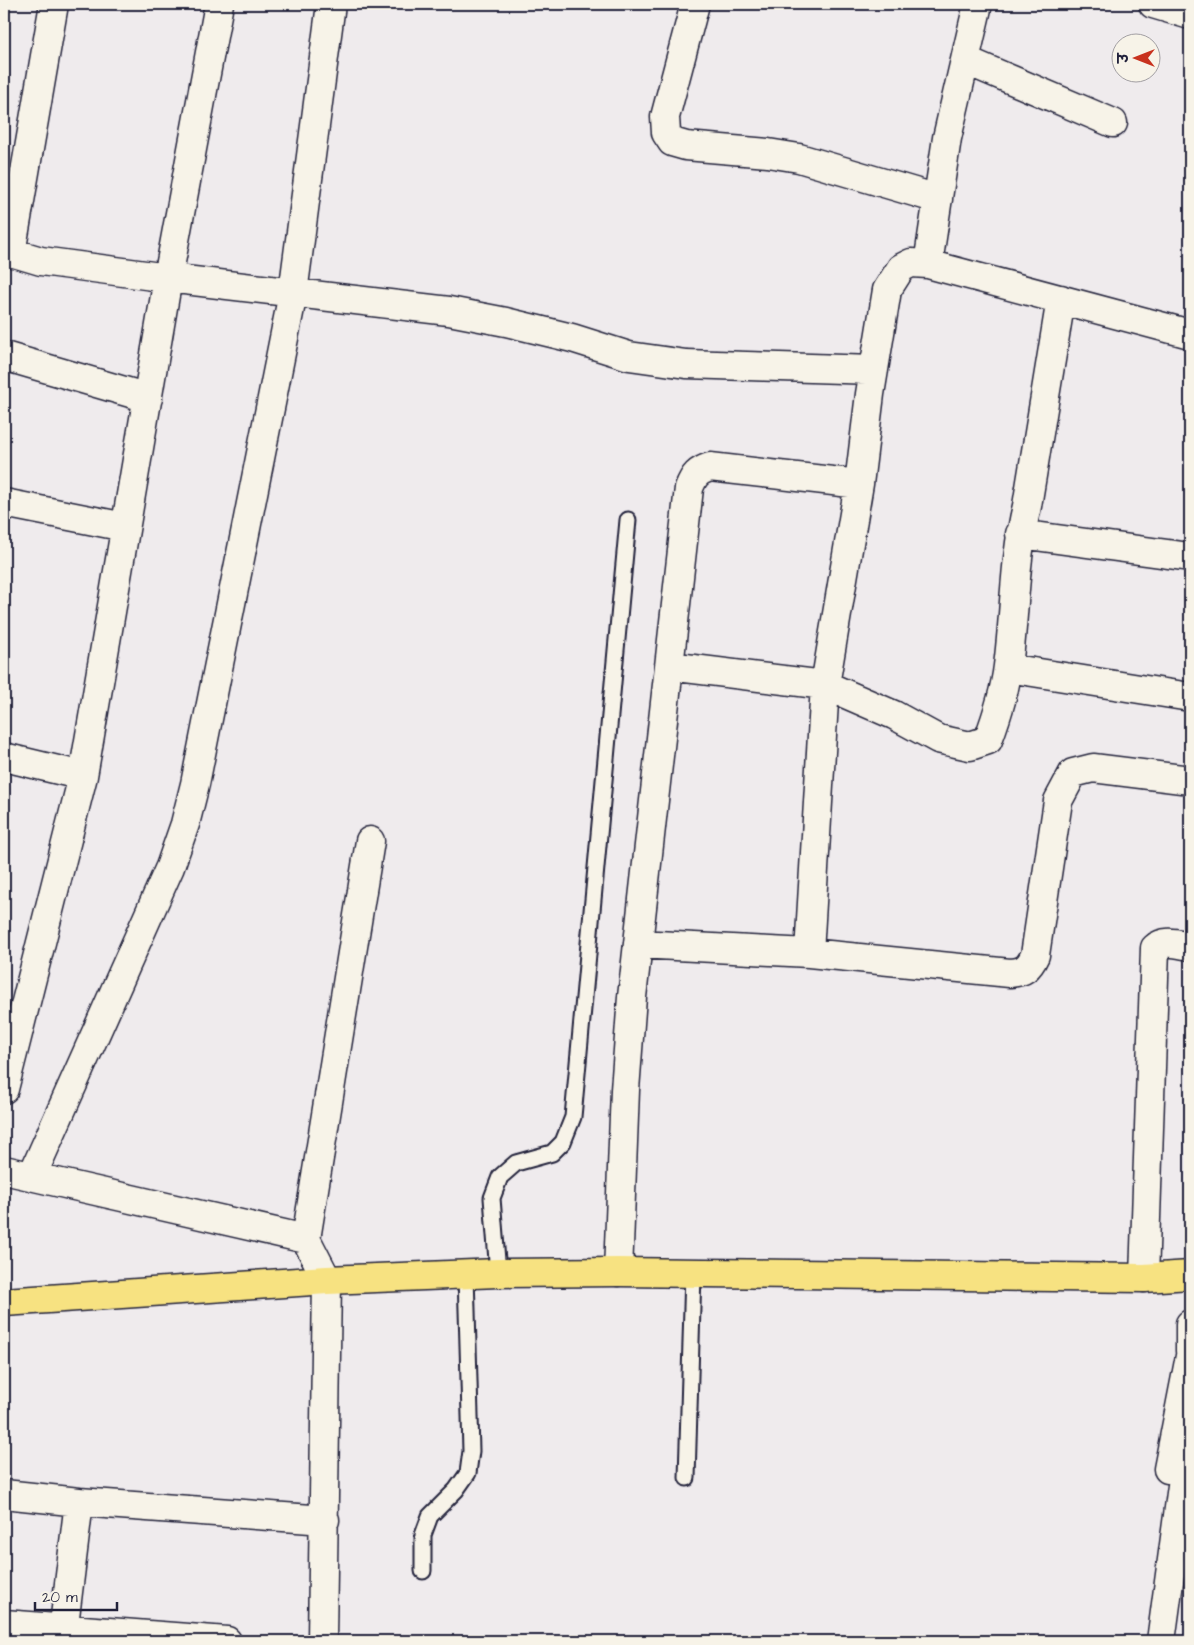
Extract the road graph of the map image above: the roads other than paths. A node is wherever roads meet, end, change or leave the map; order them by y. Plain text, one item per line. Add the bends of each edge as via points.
1 (54, 4) edge
2 (219, 4) edge
3 (332, 4) edge
4 (695, 4) edge
5 (978, 4) edge
6 (1153, 4) edge
7 (1190, 15) edge
8 (965, 60) junction
9 (1113, 123) dead end
10 (938, 198) junction
11 (7, 251) edge
12 (928, 264) junction
13 (168, 278) junction
14 (293, 293) junction
15 (1061, 299) junction
16 (1190, 334) edge
17 (4, 356) edge
18 (874, 370) junction
19 (148, 398) junction
20 (859, 484) junction
21 (4, 502) edge
22 (628, 520) dead end
23 (126, 527) junction
24 (1020, 534) junction
25 (1190, 557) edge
26 (670, 666) junction
27 (1008, 668) junction
28 (825, 685) junction
29 (1190, 698) edge
30 (4, 757) edge
31 (83, 776) junction
32 (1190, 780) edge
33 (370, 841) dead end
34 (638, 944) junction
35 (1190, 946) edge
36 (809, 953) junction
37 (4, 1089) edge
38 (4, 1170) edge
39 (32, 1176) junction
40 (306, 1240) junction
41 (618, 1272) junction
42 (498, 1273) junction
43 (693, 1273) junction
44 (466, 1275) junction
45 (1190, 1275) edge
46 (1144, 1278) junction
47 (327, 1280) junction
48 (4, 1302) edge
49 (1190, 1324) edge
50 (1190, 1351) edge
51 (1190, 1356) edge
52 (687, 1478) dead end
53 (4, 1494) edge
54 (79, 1502) junction
55 (325, 1520) junction
56 (423, 1571) dead end
57 (4, 1624) edge
58 (63, 1635) edge
59 (227, 1641) edge
60 (322, 1641) edge
61 (1161, 1641) edge

1 - 11 street
2 - 13 street
3 - 14 street
4 - 10 street via 665,117 666,133 672,142 799,158
5 - 8 street
6 - 7 street
8 - 9 street
8 - 10 street via 946,138
10 - 12 street
11 - 13 street via 41,261
12 - 15 street
12 - 18 street via 911,263 901,268 887,290
13 - 14 street
13 - 19 street
14 - 18 street via 449,311 572,338 629,356 686,364
14 - 39 street via 185,824 170,867
15 - 16 street
15 - 24 street
17 - 19 street
18 - 20 street
19 - 23 street
20 - 26 street via 710,467 693,476 689,488
20 - 28 street
21 - 23 street
22 - 42 lane via 574,1117 563,1142 552,1153 516,1163 500,1177 492,1198
23 - 31 street
24 - 25 street
24 - 27 street
26 - 28 street
26 - 34 street
27 - 28 street via 988,740 970,746 938,739 894,715
27 - 29 street
28 - 36 street
30 - 31 street
31 - 37 street
32 - 36 street via 1093,768 1073,773 1058,801 1035,955 1030,967 1020,973
33 - 40 street
34 - 36 street
34 - 41 street via 625,1090
35 - 46 street via 1160,943 1155,948
38 - 39 street
39 - 40 street
40 - 47 street
41 - 42 highway
41 - 43 highway
42 - 44 highway
43 - 46 highway
43 - 52 lane
44 - 47 highway
44 - 56 lane via 468,1473 430,1516 423,1534
45 - 46 highway
47 - 48 highway
47 - 55 street
49 - 50 street
51 - 61 street
53 - 54 street
54 - 55 street
54 - 58 street
55 - 60 street
57 - 58 street
58 - 59 street

